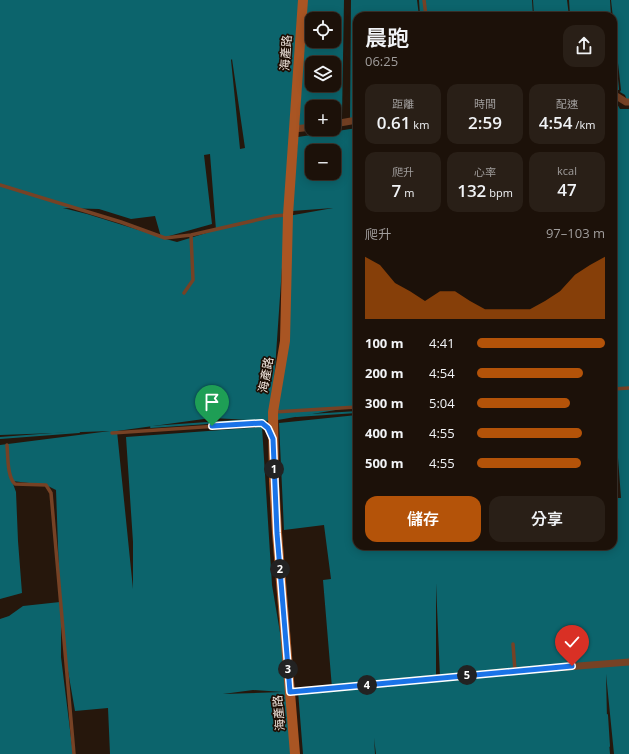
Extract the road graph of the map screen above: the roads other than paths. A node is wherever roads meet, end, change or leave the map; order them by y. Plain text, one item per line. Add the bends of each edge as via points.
1 (303, 0) edge
2 (424, 0) edge
3 (426, 12) edge
4 (617, 96) edge
5 (629, 102) edge
6 (353, 121) edge
7 (341, 123) edge
8 (305, 127) edge
9 (294, 129) junction
10 (0, 186) edge
11 (288, 216) junction
12 (191, 235) junction
13 (184, 293) dead end
14 (629, 388) edge
15 (617, 389) edge
16 (353, 407) edge
17 (273, 412) junction
18 (112, 433) dead end
19 (273, 439) junction
20 (7, 445) dead end
21 (513, 644) dead end
22 (629, 662) edge
23 (515, 671) junction
24 (290, 692) junction
25 (74, 754) edge
26 (295, 754) edge

1 - 9 street, 海產路
2 - 3 lane
4 - 5 street
6 - 7 street
8 - 9 street
9 - 11 street, 海產路
10 - 12 lane via 121,222 165,238
11 - 12 lane via 274,216
11 - 17 street, 海產路 via 285,341
12 - 13 lane via 193,280
14 - 15 lane
16 - 17 lane
17 - 19 street, 海產路
18 - 19 lane via 262,423 268,428
19 - 24 street, 海產路 via 277,533
20 - 25 lane via 12,481 15,484 46,485 51,493
21 - 23 lane
22 - 23 street
23 - 24 street
24 - 26 street, 海產路

